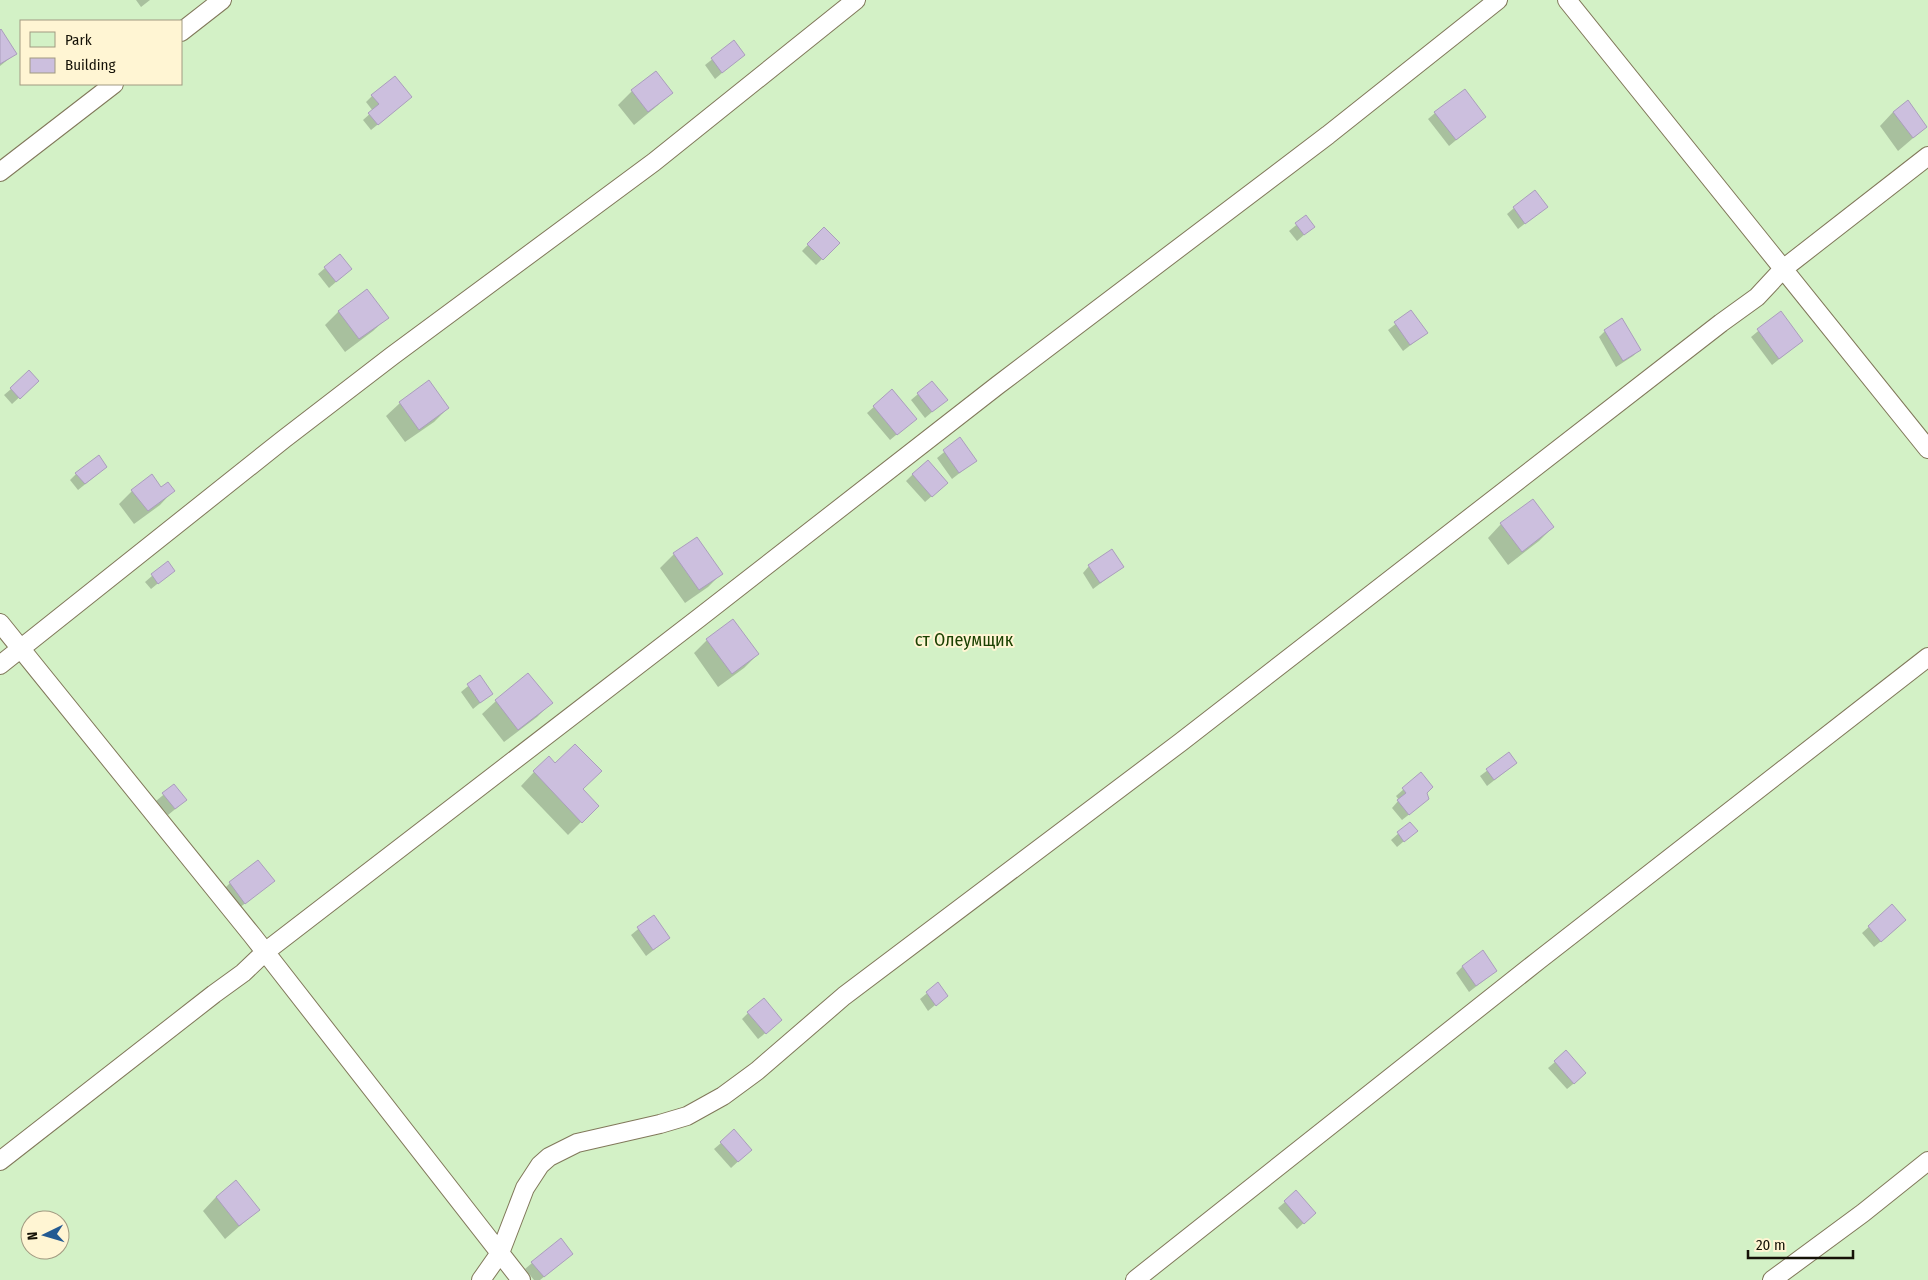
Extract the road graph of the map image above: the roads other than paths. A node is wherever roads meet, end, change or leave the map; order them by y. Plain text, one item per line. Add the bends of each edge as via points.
1 (222, 0) edge
2 (856, 0) edge
3 (1498, 0) edge
4 (1567, 0) edge
5 (182, 31) edge
6 (113, 85) edge
7 (1928, 156) edge
8 (0, 172) edge
9 (1783, 269) junction
10 (1928, 448) edge
11 (0, 623) edge
12 (20, 650) junction
13 (1928, 658) edge
14 (0, 665) edge
15 (265, 952) junction
16 (0, 1161) edge
17 (1928, 1162) edge
18 (500, 1253) junction
19 (482, 1280) edge
20 (521, 1280) edge
21 (1135, 1280) edge
22 (1772, 1280) edge

1 - 5 lane
2 - 12 lane via 654,162 284,439
3 - 15 lane via 1328,135 998,385
4 - 9 lane
6 - 8 lane
7 - 9 lane
9 - 10 lane
9 - 18 lane via 1757,297 1181,742 844,996 723,1096 687,1116 578,1143 549,1157 524,1188
11 - 12 lane
12 - 14 lane
12 - 15 lane
13 - 21 lane
15 - 16 lane via 243,974
15 - 18 lane
17 - 22 lane
18 - 19 lane
18 - 20 lane

